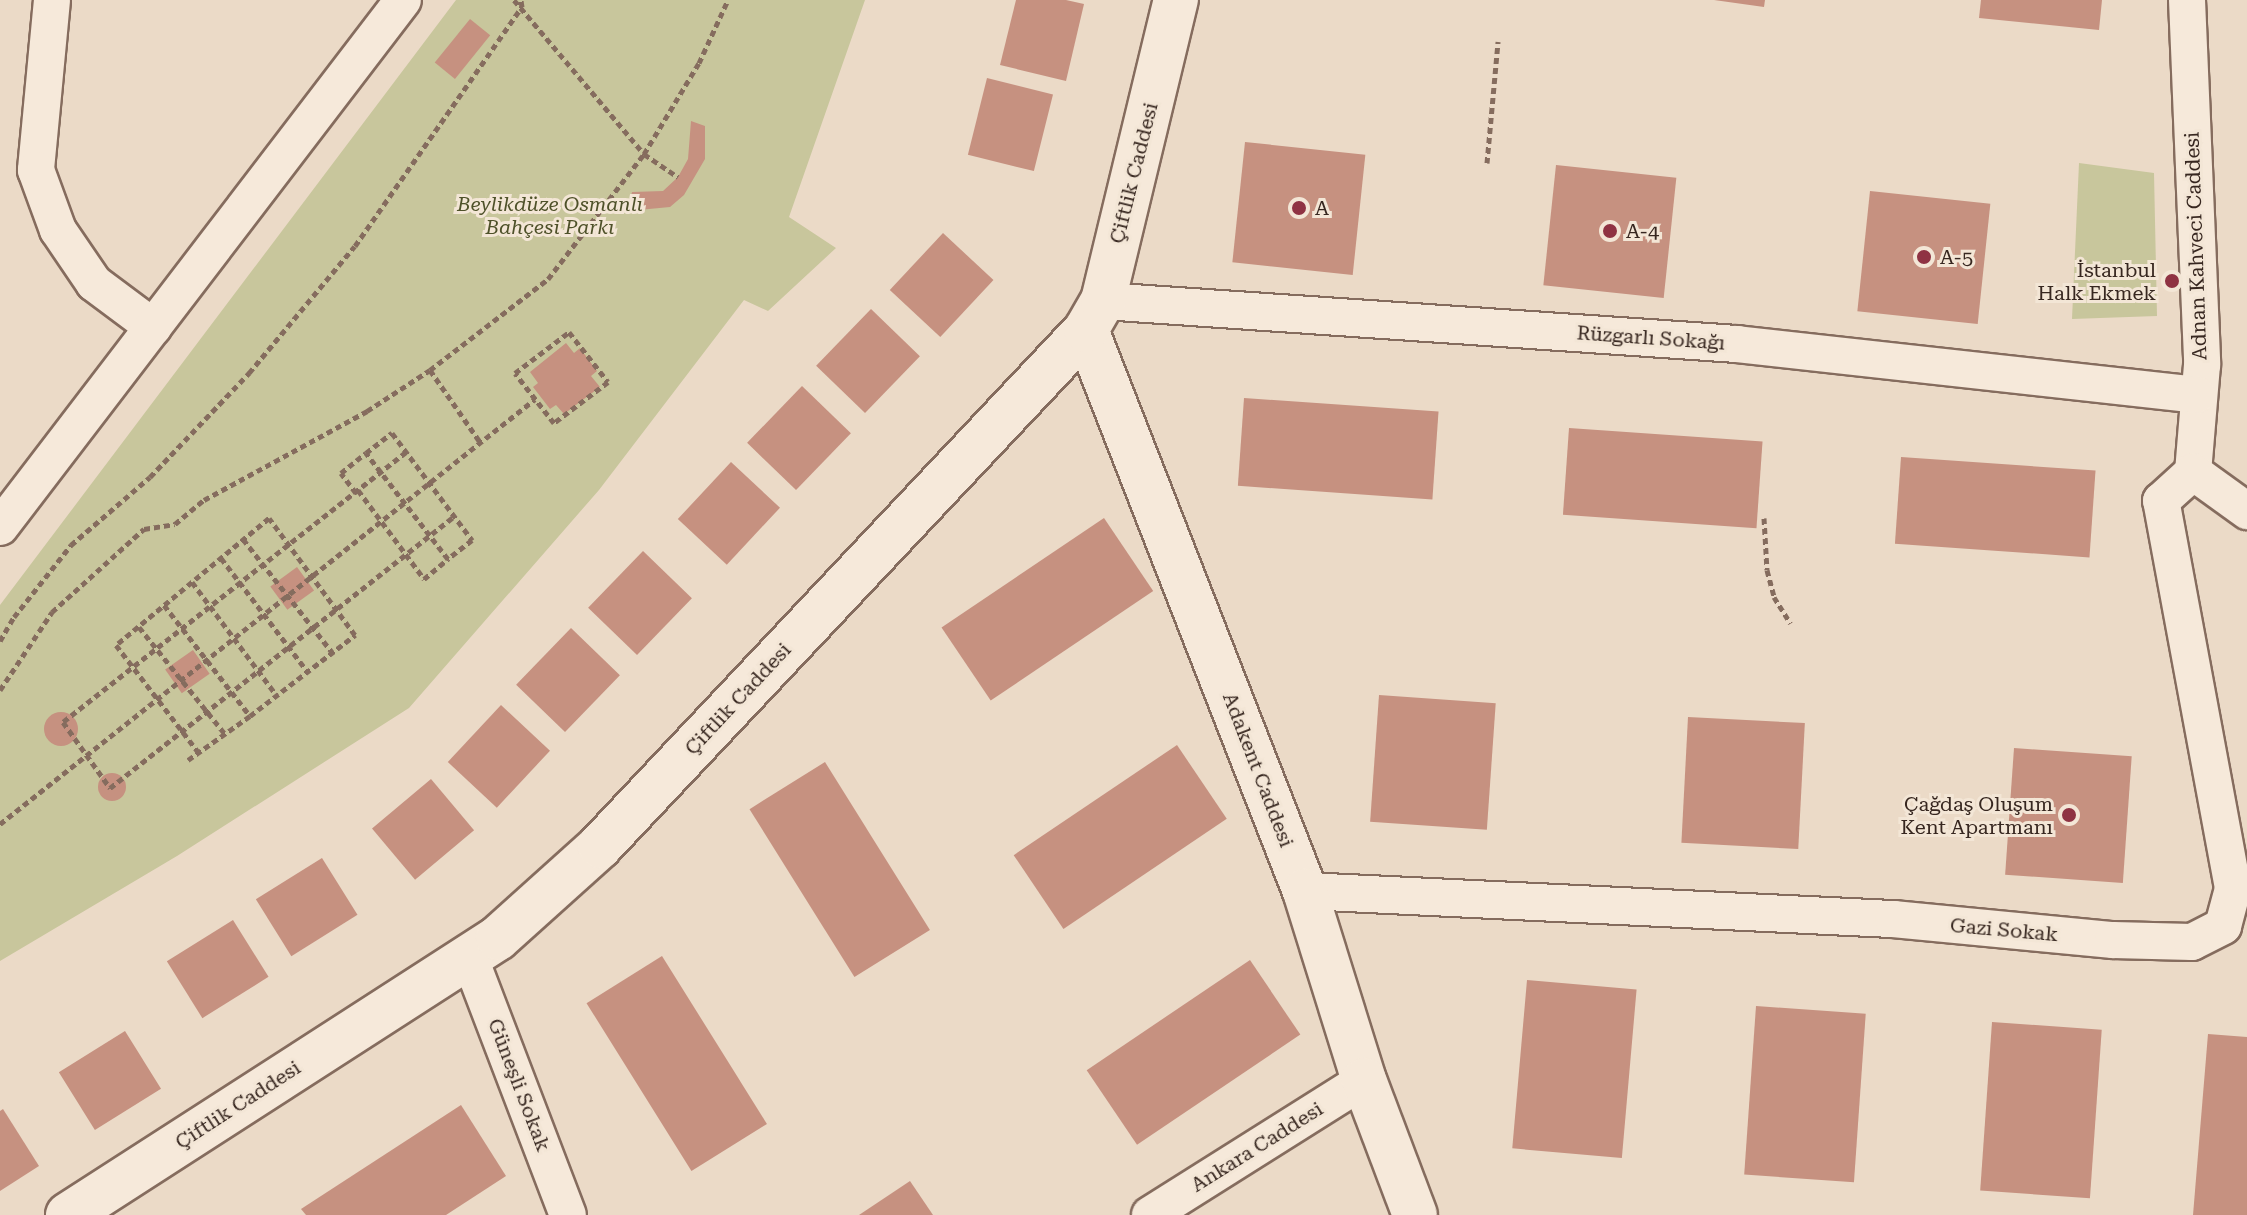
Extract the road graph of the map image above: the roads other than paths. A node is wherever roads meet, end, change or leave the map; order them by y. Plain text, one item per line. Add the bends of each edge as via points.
1 (52, 0) edge
2 (403, 0) edge
3 (1176, 0) edge
4 (2187, 0) edge
5 (1094, 315) junction
6 (153, 327) junction
7 (2197, 395) junction
8 (2193, 472) junction
9 (2247, 511) edge
10 (0, 527) edge
11 (1305, 891) junction
12 (469, 956) junction
13 (1364, 1080) junction
14 (68, 1215) edge
15 (568, 1215) edge
16 (1150, 1215) edge
17 (1415, 1215) edge

1 - 6 street via 36,170 58,230 94,283
2 - 6 street
3 - 5 street, Çiftlik Caddesi
4 - 7 street, Adnan Kahveci Caddesi via 2202,365
5 - 7 street, Rüzgarlı Sokağı via 1737,344
5 - 11 street, Adakent Caddesi
5 - 12 street, Çiftlik Caddesi via 600,846 498,938
6 - 10 street
7 - 8 street, Adnan Kahveci Caddesi
8 - 9 street
8 - 11 street, Gazi Sokak via 2161,501 2233,888 2223,926 2192,942 2113,940 1893,919
11 - 13 street, Adakent Caddesi
12 - 14 street, Çiftlik Caddesi
12 - 15 street, Güneşli Sokak
13 - 16 street, Ankara Caddesi
13 - 17 street, Adakent Caddesi

